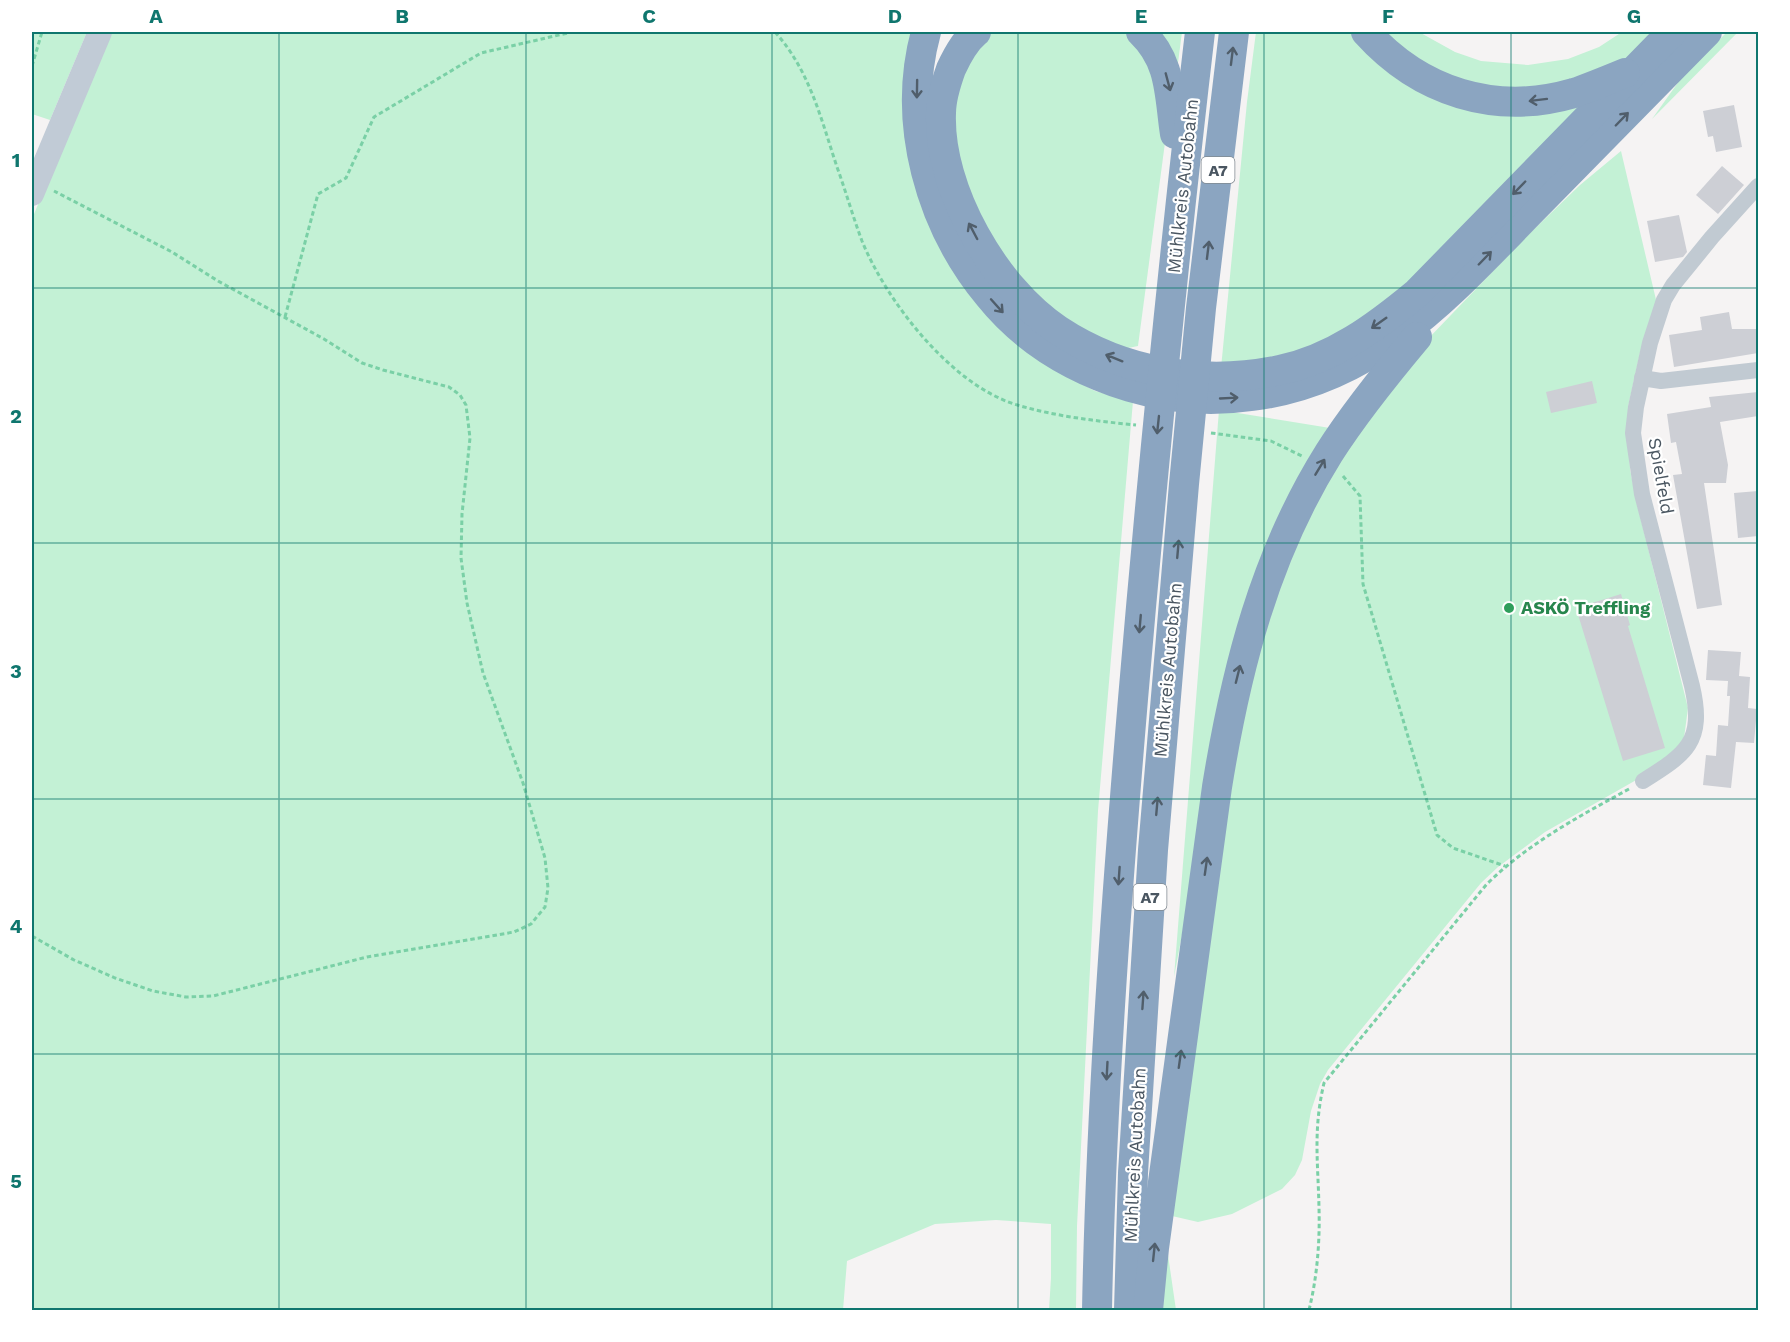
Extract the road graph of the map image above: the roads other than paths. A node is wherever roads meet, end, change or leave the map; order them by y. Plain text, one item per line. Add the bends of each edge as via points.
1 (100, 32) edge
2 (926, 32) edge
3 (976, 32) edge
4 (1141, 32) edge
5 (1200, 32) edge
6 (1234, 32) edge
7 (1366, 32) edge
8 (1672, 32) edge
9 (1707, 32) edge
10 (1635, 69) junction
11 (1182, 185) junction
12 (1758, 186) edge
13 (34, 188) edge
14 (1444, 300) junction
15 (1758, 370) edge
16 (1642, 378) junction
17 (1643, 781) road end
18 (1097, 1311) edge
19 (1129, 1311) edge
20 (1148, 1311) edge

1 - 13 street
2 -> 14 highway via 918,76 917,113 929,184 941,217 976,281 999,309 1024,332 1075,366 1107,380 1180,398 1264,395 1301,386 1378,352
10 -> 3 highway via 1417,293 1383,321 1332,352 1281,370 1188,377 1153,371 1083,345 1030,308 983,251 952,181 941,113 945,86 956,58
4 -> 11 highway via 1158,53 1167,75
5 - 11 highway, Mühlkreis Autobahn / A7
19 -> 6 highway, Mühlkreis Autobahn / A7 via 1143,992 1184,484
10 -> 7 highway via 1573,93 1519,102 1490,100 1430,83 1404,68
8 - 10 highway
14 -> 9 highway
11 -> 18 highway, Mühlkreis Autobahn / A7 via 1124,806 1110,1002
12 - 16 street, Spielfeld via 1664,300
20 -> 14 highway via 1167,1148 1227,724 1238,672 1264,587 1302,499 1340,436
15 - 16 street via 1661,381
16 - 17 street, Spielfeld via 1633,433 1636,465 1692,686 1695,712 1694,735 1686,750

